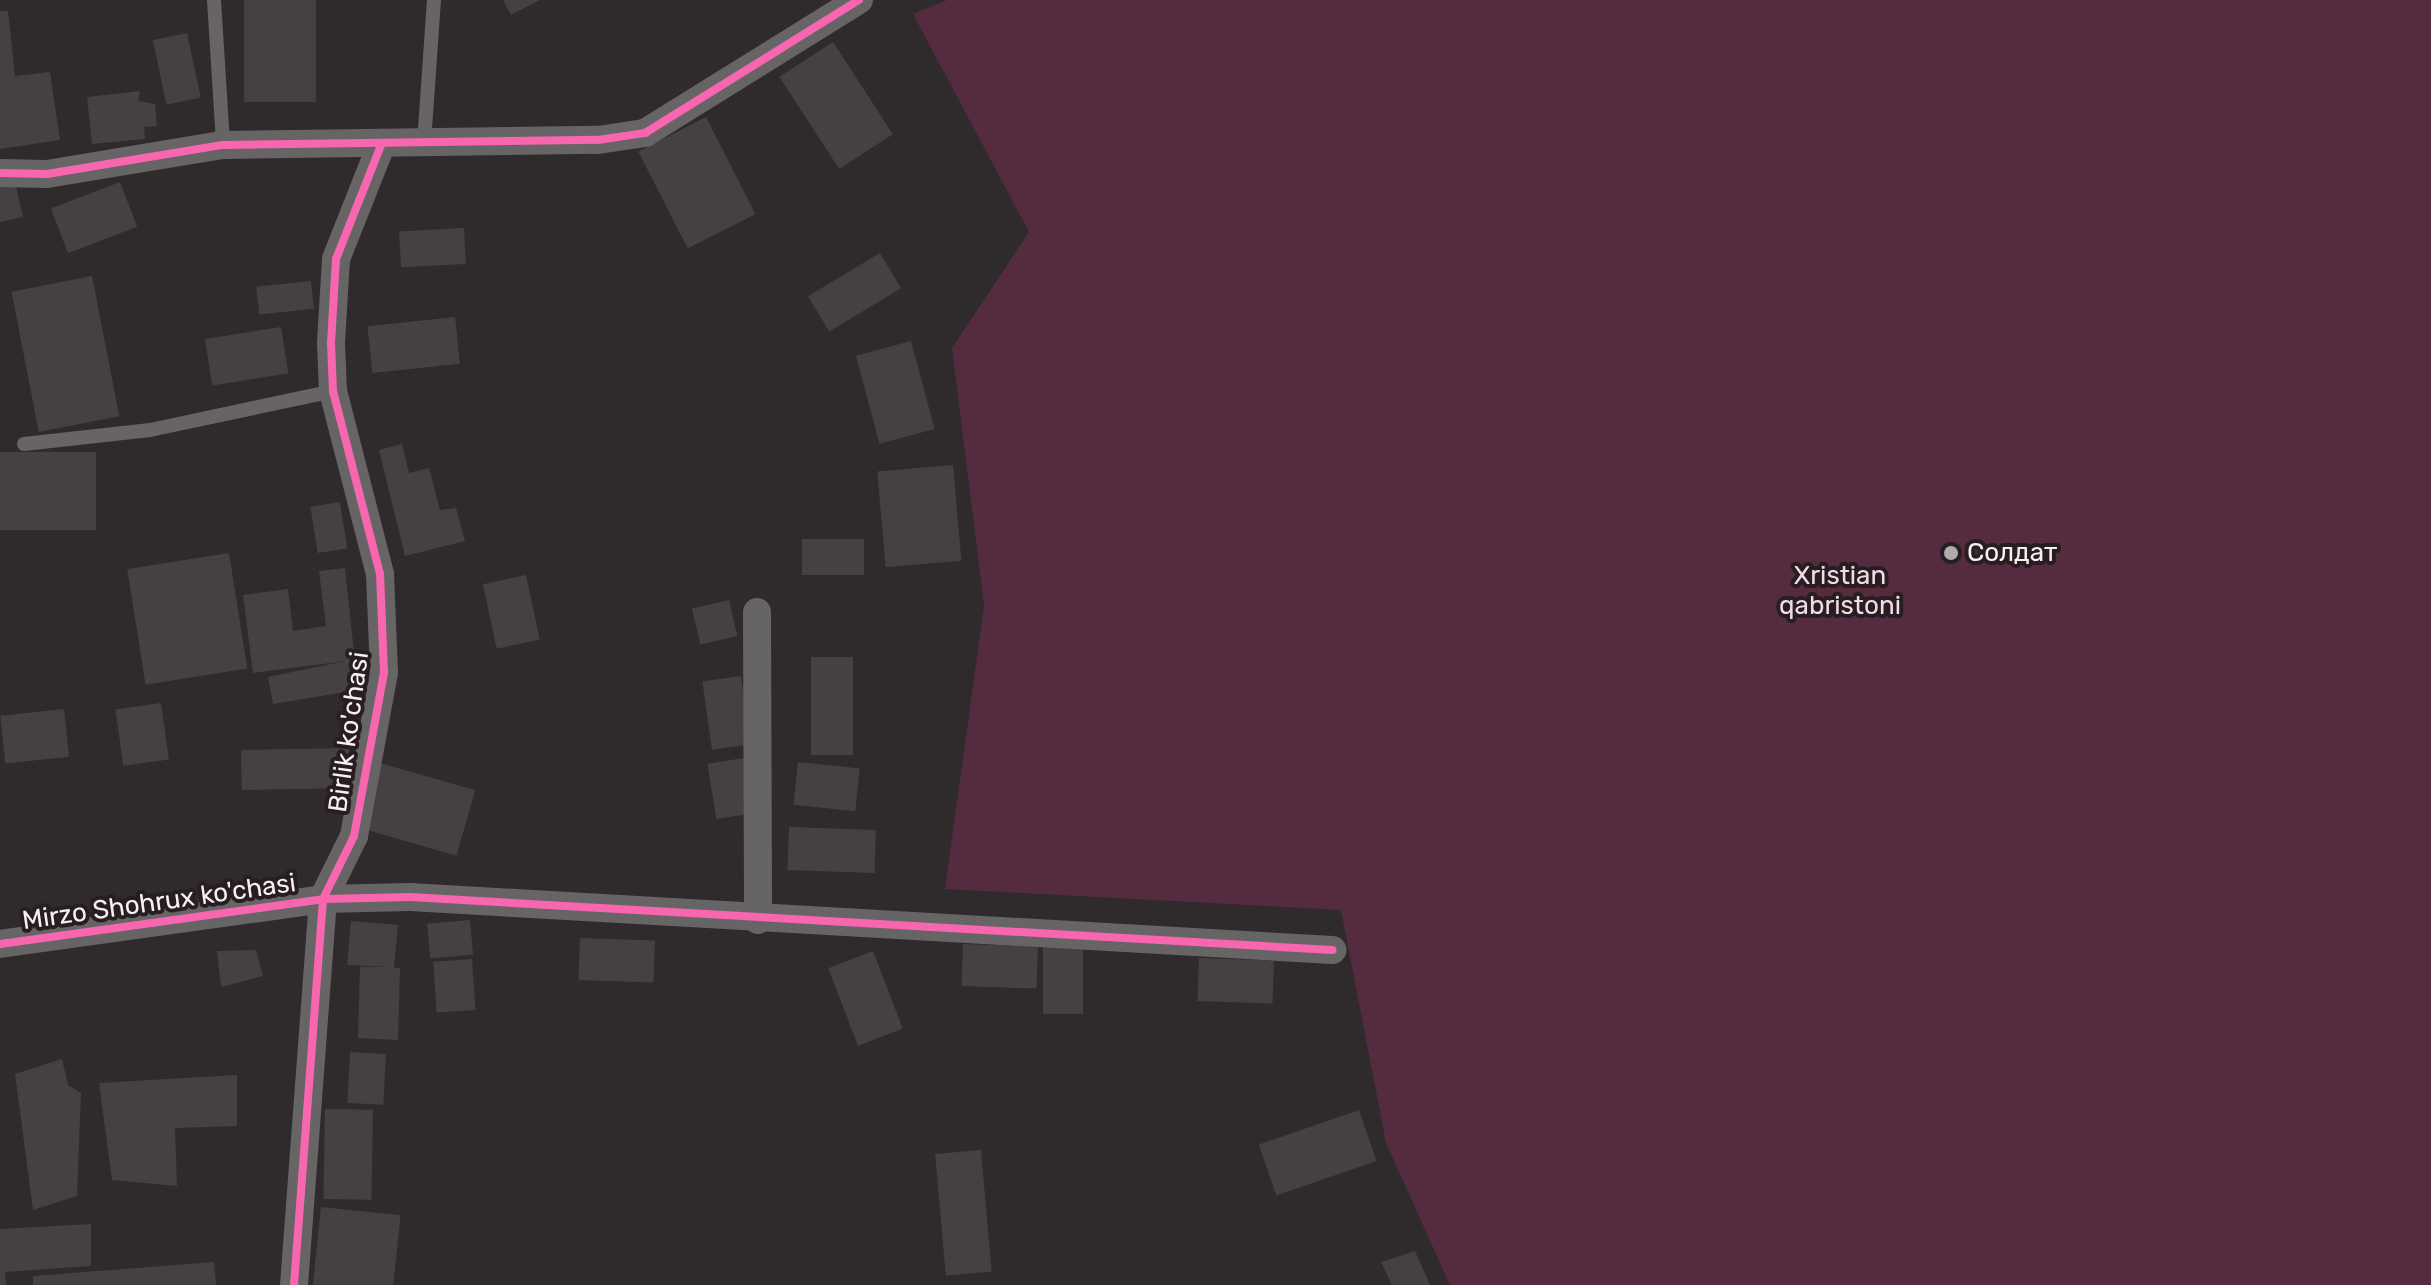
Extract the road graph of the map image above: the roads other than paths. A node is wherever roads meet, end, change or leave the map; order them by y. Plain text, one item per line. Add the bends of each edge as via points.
1 (214, 0) edge
2 (434, 0) edge
3 (859, 0) edge
4 (382, 143) junction
5 (424, 143) junction
6 (223, 145) junction
7 (0, 173) edge
8 (333, 391) junction
9 (24, 444) dead end
10 (757, 612) dead end
11 (323, 899) junction
12 (758, 920) junction
13 (0, 944) edge
14 (1332, 950) dead end
15 (294, 1285) edge

1 - 6 lane
2 - 5 lane
3 - 5 street via 645,133 598,140
4 - 5 street
4 - 6 street
4 - 8 street, Birlik ko'chasi via 336,259
6 - 7 street via 47,174
8 - 9 lane via 150,430
8 - 11 street, Birlik ko'chasi via 380,574 384,673 354,836
10 - 12 street
11 - 12 street, Mirzo Shohrux ko'chasi via 410,897
11 - 13 street, Mirzo Shohrux ko'chasi
11 - 15 street, Birlik ko'chasi
12 - 14 street, Mirzo Shohrux ko'chasi

